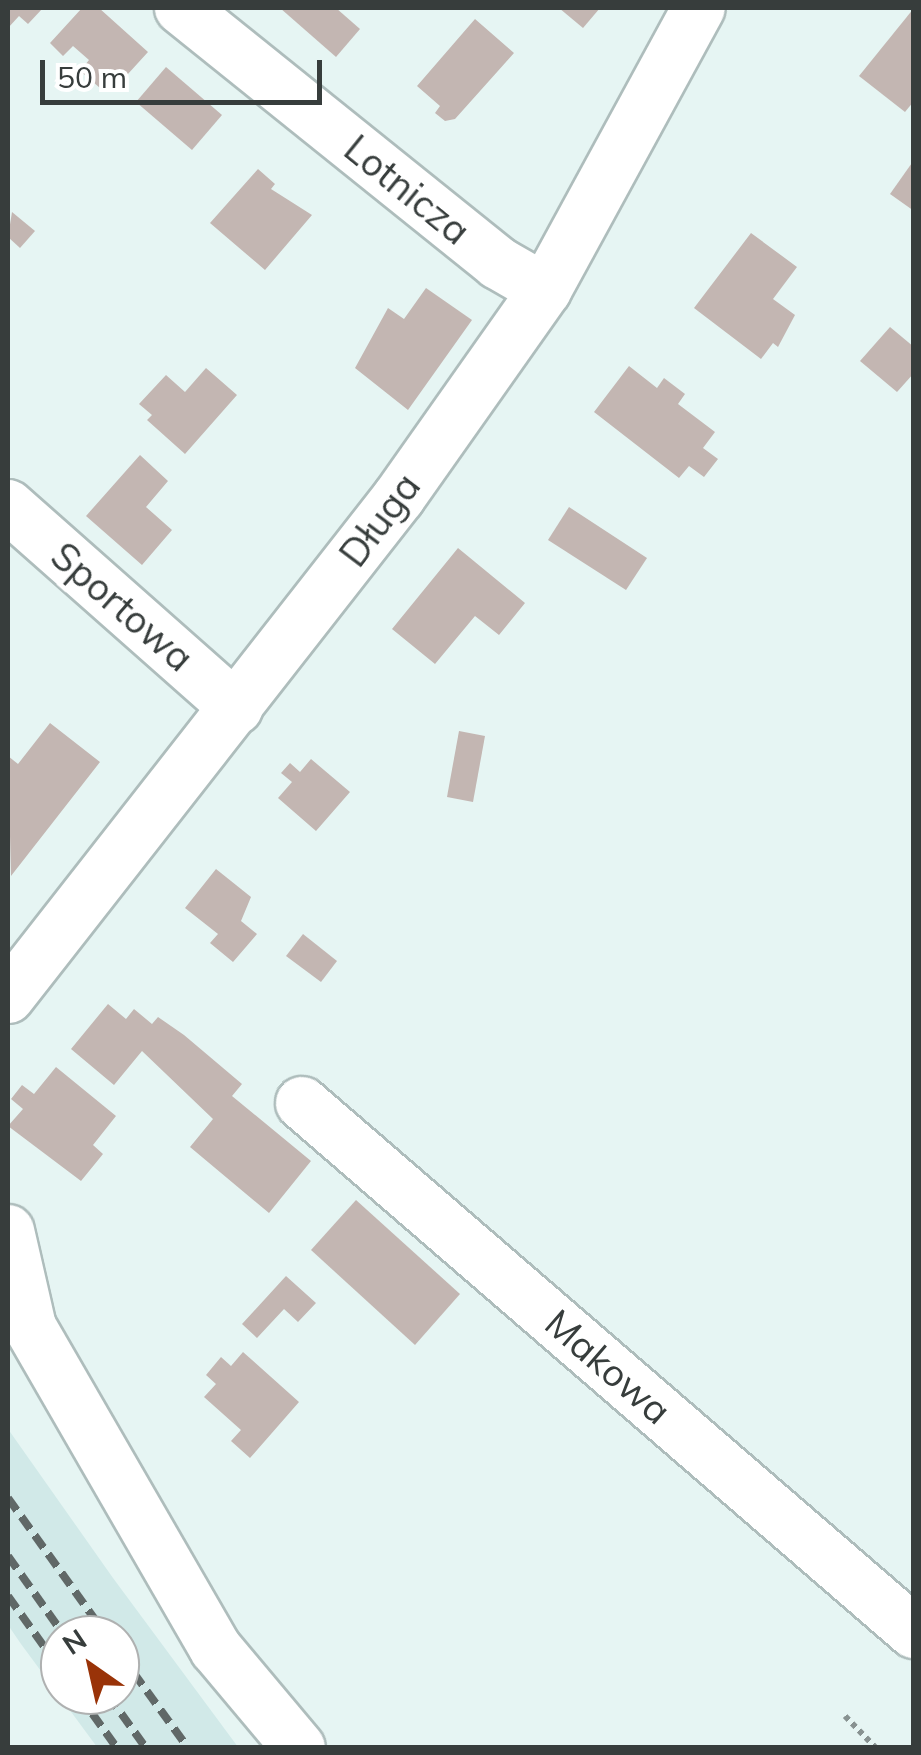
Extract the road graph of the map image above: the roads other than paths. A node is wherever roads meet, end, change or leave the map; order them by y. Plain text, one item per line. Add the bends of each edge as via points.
1 (181, 8) edge
2 (699, 8) edge
3 (545, 290) junction
4 (8, 506) edge
5 (236, 708) junction
6 (8, 997) edge
7 (302, 1103) dead end
8 (8, 1235) edge
9 (914, 1632) edge
10 (298, 1748) edge

1 - 3 street, Lotnicza via 498,263
2 - 3 street, Długa
3 - 5 street, Długa via 399,496
4 - 5 street, Sportowa
5 - 6 street, Długa
7 - 9 street, Makowa
8 - 10 street via 30,1327 216,1649

